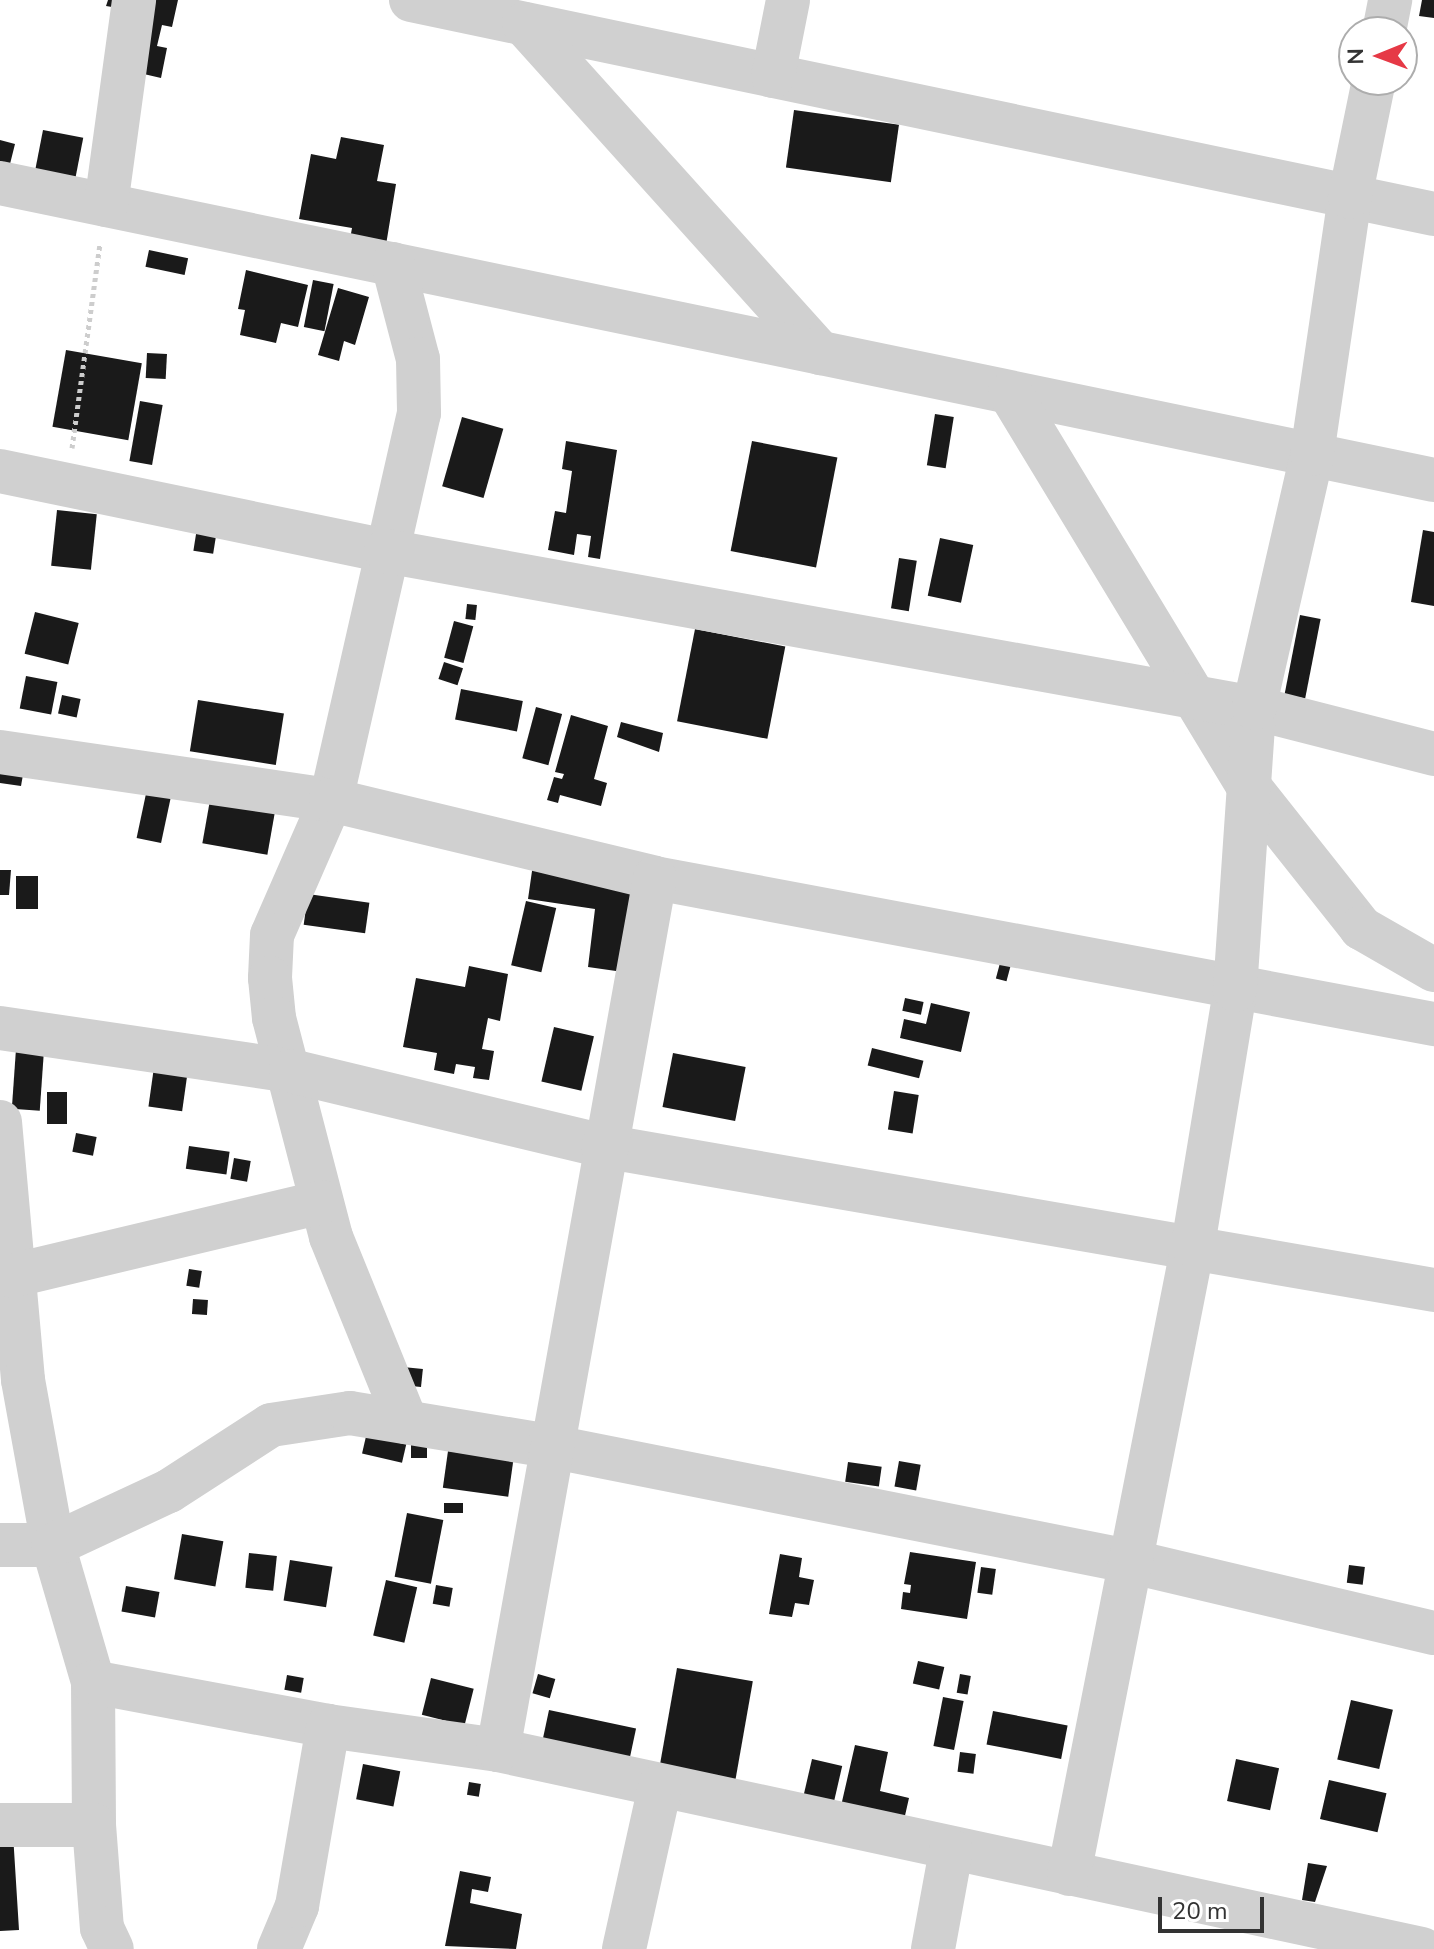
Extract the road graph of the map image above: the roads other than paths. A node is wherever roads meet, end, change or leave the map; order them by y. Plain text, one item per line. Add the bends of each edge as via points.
1 (134, 0) edge
2 (411, 0) edge
3 (788, 0) edge
4 (524, 24) junction
5 (773, 76) junction
6 (1371, 96) edge
7 (0, 183) edge
8 (1350, 197) junction
9 (106, 205) junction
10 (1434, 214) edge
11 (393, 264) junction
12 (820, 353) junction
13 (1010, 393) junction
14 (1312, 454) junction
15 (0, 471) edge
16 (1434, 480) edge
17 (386, 551) junction
18 (1196, 698) junction
19 (1254, 708) junction
20 (0, 752) edge
21 (1434, 754) edge
22 (1247, 784) junction
23 (331, 800) junction
24 (655, 878) junction
25 (1434, 970) edge
26 (1235, 990) junction
27 (1434, 1024) edge
28 (0, 1028) edge
29 (291, 1071) junction
30 (0, 1122) edge
31 (603, 1146) junction
32 (321, 1202) junction
33 (1193, 1245) junction
34 (1434, 1290) edge
35 (8, 1295) edge
36 (406, 1422) junction
37 (549, 1446) junction
38 (0, 1545) edge
39 (53, 1545) junction
40 (1133, 1562) junction
41 (1434, 1633) edge
42 (93, 1682) junction
43 (328, 1726) junction
44 (498, 1750) junction
45 (660, 1786) junction
46 (0, 1825) edge
47 (94, 1825) junction
48 (951, 1851) junction
49 (1069, 1874) junction
50 (1280, 1934) edge
51 (112, 1949) edge
52 (279, 1949) edge
53 (624, 1949) edge
54 (933, 1949) edge
55 (1422, 1949) edge

1 - 9 street
2 - 4 street
3 - 5 street
4 - 5 street
4 - 12 street
5 - 8 street
6 - 8 street
7 - 9 street
8 - 10 street
8 - 14 street
9 - 11 street
11 - 12 street
11 - 17 street via 418,359 419,413
12 - 13 street
13 - 14 street
13 - 18 street
14 - 16 street
14 - 19 street
15 - 17 street
17 - 18 street
17 - 23 street
18 - 19 street
18 - 22 street
19 - 21 street
19 - 22 street
20 - 23 street
22 - 25 street via 1361,928
22 - 26 street
23 - 24 street
23 - 29 street via 272,935 274,1018
24 - 26 street
24 - 31 street
26 - 27 street
26 - 33 street
28 - 29 street
29 - 31 street
29 - 32 street
30 - 35 street
31 - 33 street
31 - 37 street
32 - 35 street
32 - 36 street
33 - 34 street
33 - 40 street
35 - 39 street
36 - 37 street
36 - 39 street via 350,1413 271,1425 169,1491
37 - 40 street
37 - 44 street
38 - 39 street
39 - 42 street
40 - 41 street
40 - 49 street
42 - 43 street
42 - 47 street
43 - 44 street
43 - 52 street via 297,1906
44 - 45 street
45 - 48 street
45 - 53 street
46 - 47 street
47 - 51 street via 102,1928
48 - 49 street
48 - 54 street
49 - 50 street
50 - 55 street

